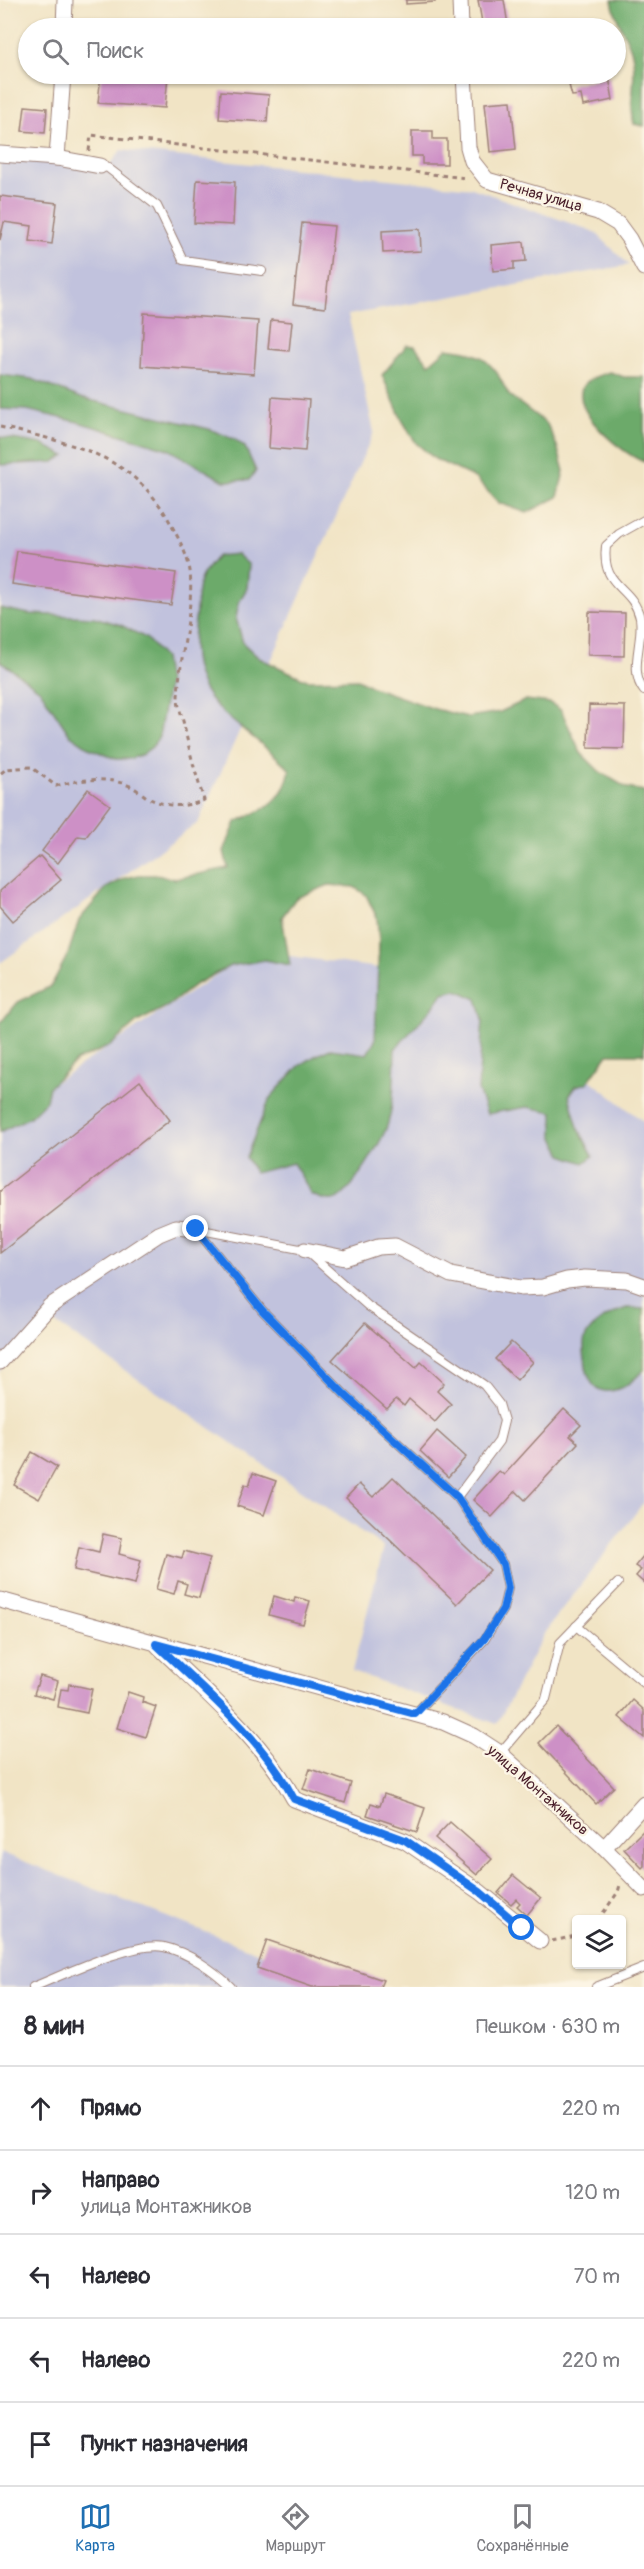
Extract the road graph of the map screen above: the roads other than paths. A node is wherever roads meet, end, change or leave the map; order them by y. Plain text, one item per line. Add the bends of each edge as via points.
1 (65, 0) edge
2 (460, 0) edge
3 (64, 18) edge
4 (461, 18) edge
5 (62, 84) edge
6 (465, 84) edge
7 (0, 154) edge
8 (57, 158) junction
9 (93, 165) joint
10 (644, 268) edge
11 (262, 271) dead end
12 (644, 520) edge
13 (644, 691) edge
14 (196, 1229) junction
15 (305, 1250) junction
16 (644, 1286) edge
17 (0, 1362) edge
18 (457, 1497) junction
19 (618, 1583) dead end
20 (0, 1600) edge
21 (576, 1626) junction
22 (156, 1644) junction
23 (644, 1683) edge
24 (415, 1714) junction
25 (500, 1754) junction
26 (644, 1804) edge
27 (604, 1848) junction
28 (644, 1889) edge
29 (540, 1941) road end
30 (644, 1968) edge
31 (33, 1987) edge
32 (231, 1987) edge
33 (596, 1987) edge

1 - 3 street
2 - 4 street
5 - 8 street
6 - 10 street, Речная улица via 468,147 472,160 487,180 598,212 618,224
7 - 8 street
8 - 9 street
9 - 11 lane via 108,168 157,206 183,260
12 - 13 lane via 606,546 604,561 608,574 638,607 642,626 637,668
14 - 15 lane
14 - 17 street via 176,1227 159,1234 50,1306
14 - 18 lane via 262,1310 344,1394
15 - 16 street via 345,1258 395,1246 451,1275 521,1288 585,1278 627,1280
15 - 18 lane via 368,1306 484,1385 499,1404 504,1421 499,1441
18 - 24 lane via 503,1564 508,1588 503,1609 484,1639
19 - 21 lane
20 - 22 street, улица Монтажников
21 - 23 lane
21 - 25 lane via 560,1643 546,1699
22 - 24 street, улица Монтажников
22 - 29 street via 228,1714 281,1775 294,1799 405,1840 480,1892
24 - 25 street, улица Монтажников via 474,1736
25 - 27 street, улица Монтажников
26 - 27 street
27 - 28 street, улица Монтажников
30 - 33 lane
31 - 32 lane via 130,1950 163,1947 219,1975

